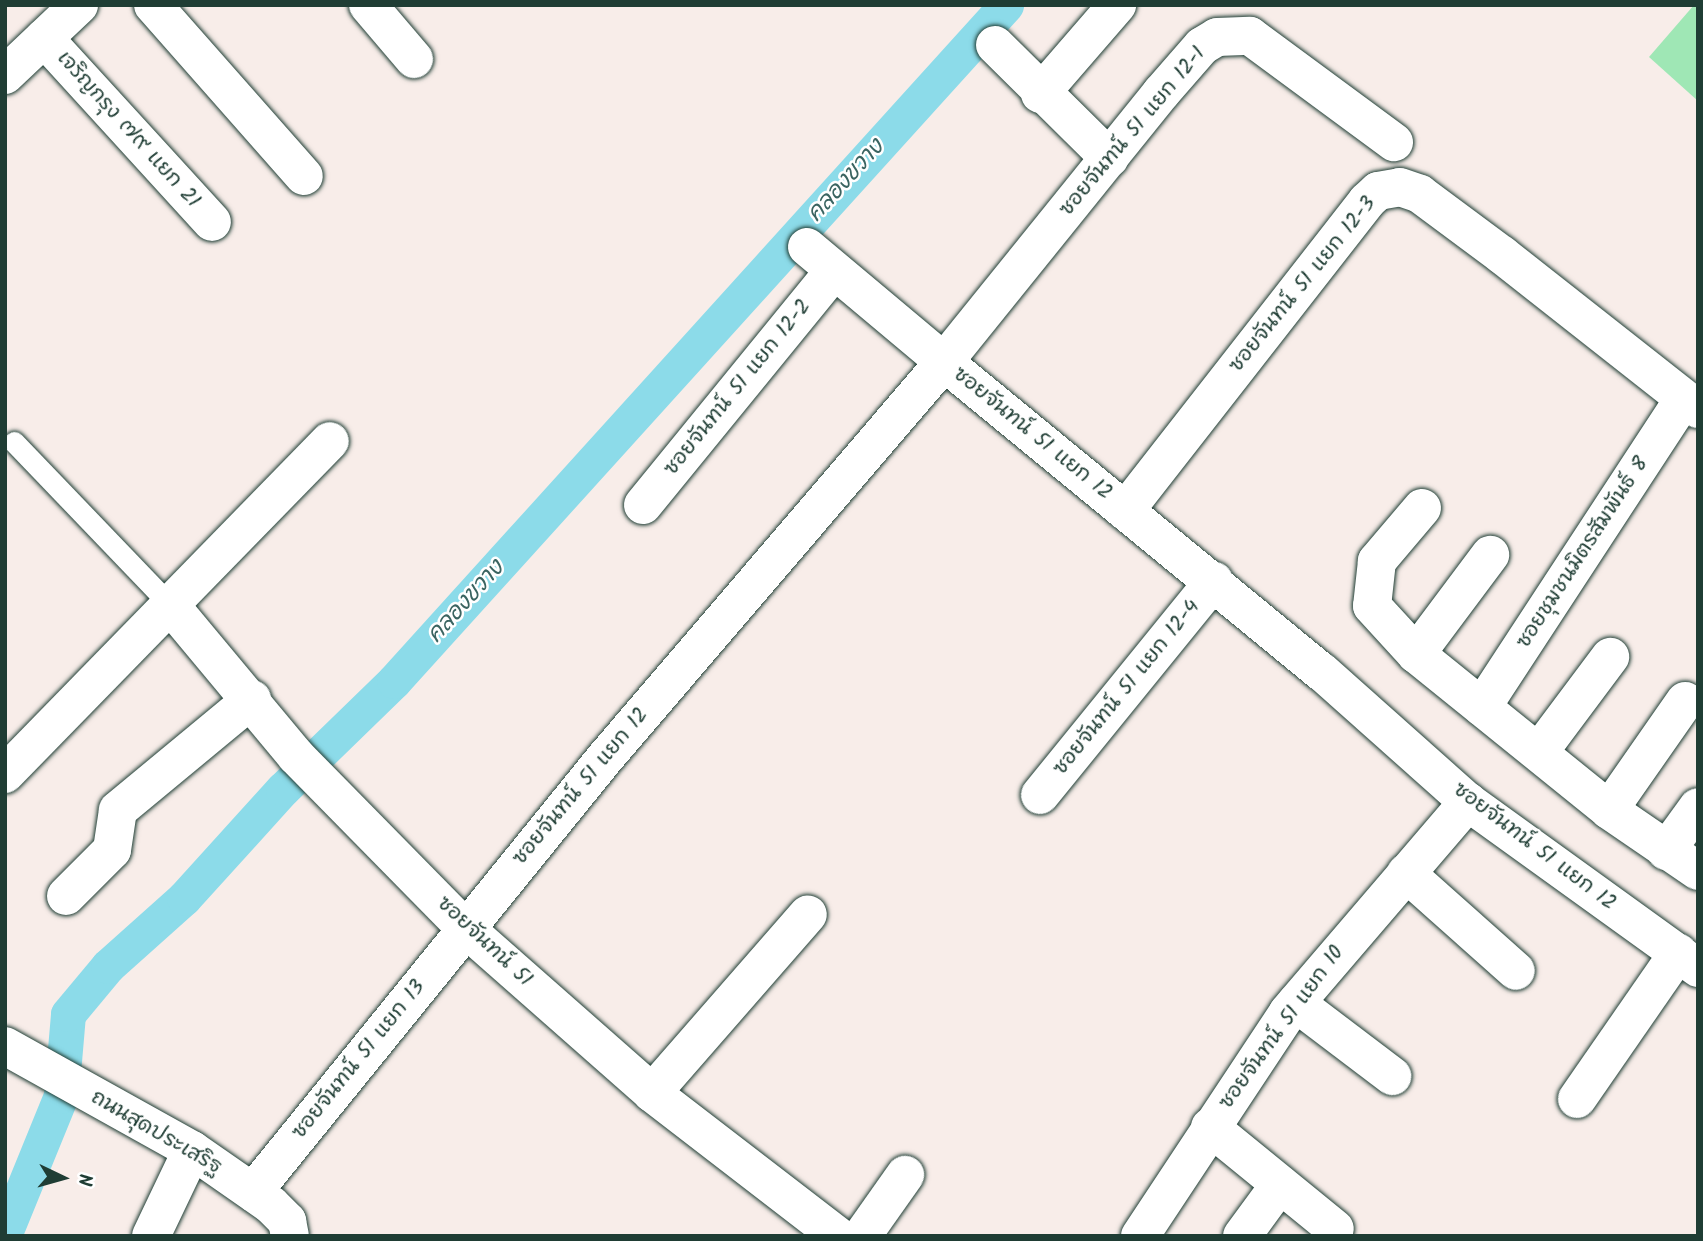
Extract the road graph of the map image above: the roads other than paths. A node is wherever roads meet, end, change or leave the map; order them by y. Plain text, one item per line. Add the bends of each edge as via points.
1 (79, 5) edge
2 (153, 5) edge
3 (368, 5) edge
4 (1117, 5) edge
5 (44, 38) junction
6 (995, 45) dead end
7 (414, 59) dead end
8 (5, 75) edge
9 (1040, 94) junction
10 (1394, 142) dead end
11 (1109, 158) junction
12 (303, 176) dead end
13 (212, 222) dead end
14 (944, 362) junction
15 (1690, 404) edge
16 (330, 440) dead end
17 (14, 442) dead end
18 (643, 505) dead end
19 (1422, 508) dead end
20 (1125, 511) junction
21 (1490, 555) dead end
22 (1213, 582) junction
23 (170, 606) junction
24 (1416, 654) junction
25 (1610, 657) dead end
26 (252, 699) junction
27 (1685, 701) dead end
28 (1482, 707) junction
29 (1539, 752) junction
30 (5, 774) edge
31 (1040, 795) dead end
32 (1468, 802) junction
33 (1698, 807) edge
34 (1609, 810) junction
35 (1682, 861) edge
36 (1406, 873) junction
37 (66, 895) dead end
38 (807, 914) dead end
39 (464, 927) junction
40 (1688, 960) edge
41 (1516, 971) dead end
42 (1296, 1003) junction
43 (15, 1052) edge
44 (1392, 1076) dead end
45 (652, 1093) junction
46 (1577, 1099) dead end
47 (1210, 1127) junction
48 (192, 1150) junction
49 (905, 1175) dead end
50 (1280, 1184) junction
51 (253, 1192) junction
52 (1335, 1229) dead end
53 (151, 1236) edge
54 (290, 1236) edge
55 (838, 1236) edge
56 (862, 1236) edge
57 (1140, 1236) edge
58 (1242, 1236) edge

1 - 5 street
2 - 12 street
3 - 7 street
4 - 9 street
5 - 8 street
5 - 13 street, เจริญกรุง ๗๙ แยก 21
6 - 9 street
9 - 11 street
10 - 11 street, ซอยจันทน์ 51 แยก 12-1 via 1250,36 1234,33 1202,46
11 - 14 street, ซอยจันทน์ 51 แยก 12-1
14 - 18 street, ซอยจันทน์ 51 แยก 12-2 via 820,259
14 - 20 street, ซอยจันทน์ 51 แยก 12
14 - 39 street, ซอยจันทน์ 51 แยก 12
15 - 20 street, ซอยจันทน์ 51 แยก 12-3 via 1420,194 1400,187 1378,191
15 - 28 street, ซอยชุมชนมิตรสัมพันธ์ 8
16 - 23 street
17 - 23 lane
19 - 24 street via 1377,561 1372,582 1372,606
20 - 22 street, ซอยจันทน์ 51 แยก 12
21 - 24 street
22 - 31 street, ซอยจันทน์ 51 แยก 12-4
22 - 32 street, ซอยจันทน์ 51 แยก 12
23 - 26 street, ซอยจันทน์ 51
23 - 30 street
24 - 28 street
25 - 29 street
26 - 37 street via 118,810 112,850
26 - 39 street, ซอยจันทน์ 51 via 308,767
27 - 34 street
28 - 29 street
29 - 34 street
32 - 36 street, ซอยจันทน์ 51 แยก 10
32 - 40 street, ซอยจันทน์ 51 แยก 12
33 - 35 street
34 - 35 street
36 - 41 street
36 - 42 street, ซอยจันทน์ 51 แยก 10
38 - 45 street
39 - 45 street, ซอยจันทน์ 51
39 - 51 street, ซอยจันทน์ 51 แยก 13
40 - 46 street
42 - 44 street
42 - 47 street, ซอยจันทน์ 51 แยก 10
43 - 48 street, ถนนสุดประเสริฐ
45 - 55 street, ซอยจันทน์ 51
47 - 50 street
47 - 57 street, ซอยจันทน์ 51 แยก 10
48 - 51 street, ถนนสุดประเสริฐ
48 - 53 street
49 - 56 street
50 - 52 street
50 - 58 street
51 - 54 street, ถนนสุดประเสริฐ via 287,1221

